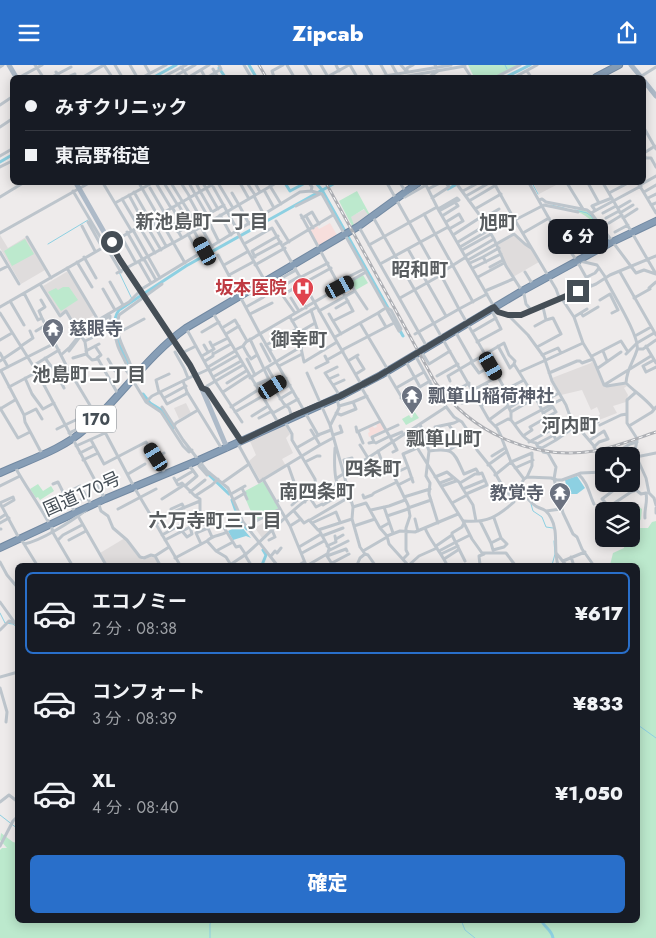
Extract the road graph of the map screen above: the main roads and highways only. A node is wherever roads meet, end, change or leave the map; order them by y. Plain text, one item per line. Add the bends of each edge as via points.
1 (613, 65) edge
2 (619, 65) edge
3 (624, 65) edge
4 (594, 75) edge
5 (600, 75) edge
6 (606, 75) edge
7 (646, 84) edge
8 (656, 96) edge
9 (78, 185) edge
10 (413, 185) edge
11 (656, 221) edge
12 (172, 338) junction
13 (224, 449) junction
14 (0, 473) edge
15 (0, 548) edge

1 - 4 highway
2 - 5 highway
3 - 6 highway
7 - 8 main road
9 - 12 main road via 121,271 142,293
10 - 12 highway, 170 via 373,217 295,267 212,312
11 - 13 highway, 国道170号 via 522,291 377,377
12 - 13 main road via 178,353 205,387
12 - 14 highway, 170 via 131,377 98,417 42,454
13 - 15 highway, 国道170号 via 105,499 52,529

